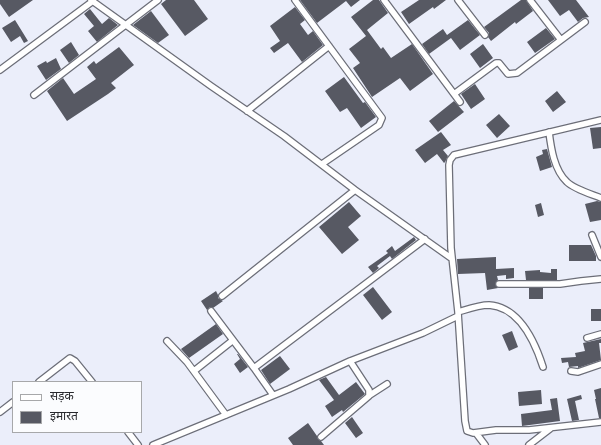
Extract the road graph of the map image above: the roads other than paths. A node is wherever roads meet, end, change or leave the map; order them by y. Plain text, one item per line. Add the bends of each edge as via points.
1 (158, 0) edge
2 (295, 0) edge
3 (384, 0) edge
4 (458, 0) edge
5 (530, 0) edge
6 (92, 1) edge
7 (585, 22) dead end
8 (126, 25) junction
9 (484, 35) dead end
10 (561, 40) junction
11 (329, 46) junction
12 (0, 70) edge
13 (454, 94) junction
14 (34, 95) dead end
15 (460, 102) dead end
16 (247, 111) junction
17 (601, 120) edge
18 (549, 132) junction
19 (322, 164) junction
20 (355, 190) junction
21 (601, 198) edge
22 (592, 235) dead end
23 (425, 240) junction
24 (601, 257) edge
25 (451, 258) junction
26 (601, 279) edge
27 (499, 284) dead end
28 (222, 296) dead end
29 (211, 311) dead end
30 (458, 314) junction
31 (601, 334) edge
32 (587, 338) dead end
33 (167, 340) dead end
34 (232, 340) junction
35 (350, 361) junction
36 (601, 364) edge
37 (543, 367) dead end
38 (254, 368) junction
39 (194, 371) junction
40 (571, 371) dead end
41 (39, 381) edge
42 (91, 381) edge
43 (387, 384) dead end
44 (273, 395) junction
45 (370, 395) junction
46 (12, 403) edge
47 (0, 412) edge
48 (226, 415) junction
49 (601, 422) edge
50 (553, 427) junction
51 (129, 433) edge
52 (476, 433) junction
53 (321, 437) dead end
54 (138, 445) edge
55 (153, 445) edge
56 (485, 445) edge
57 (529, 445) edge

1 - 8 street
2 - 11 street
3 - 13 street
4 - 9 street
5 - 10 street
6 - 8 street
6 - 12 street
7 - 10 street
8 - 14 street
8 - 16 street
10 - 13 street via 517,73 508,74 499,63 496,63
11 - 16 street
11 - 19 street via 381,116 382,121
13 - 15 street
16 - 19 street
17 - 18 street
18 - 21 street via 554,158 566,181
18 - 25 street via 452,157
19 - 20 street
20 - 23 street
20 - 28 street
22 - 24 street
23 - 25 street
23 - 38 street
25 - 30 street
26 - 27 street via 560,284
29 - 34 street
30 - 35 street via 423,333
30 - 37 street via 472,307 489,305 507,310 516,317 528,334
30 - 52 street via 466,425 468,432
31 - 32 street
33 - 39 street
34 - 38 street
34 - 39 street
35 - 44 street
35 - 45 street
36 - 40 street via 578,372
38 - 44 street
39 - 48 street
41 - 42 street via 70,358
43 - 45 street
44 - 48 street
45 - 53 street
46 - 47 street
48 - 55 street
49 - 50 street
50 - 52 street
50 - 57 street
51 - 54 street
52 - 56 street

